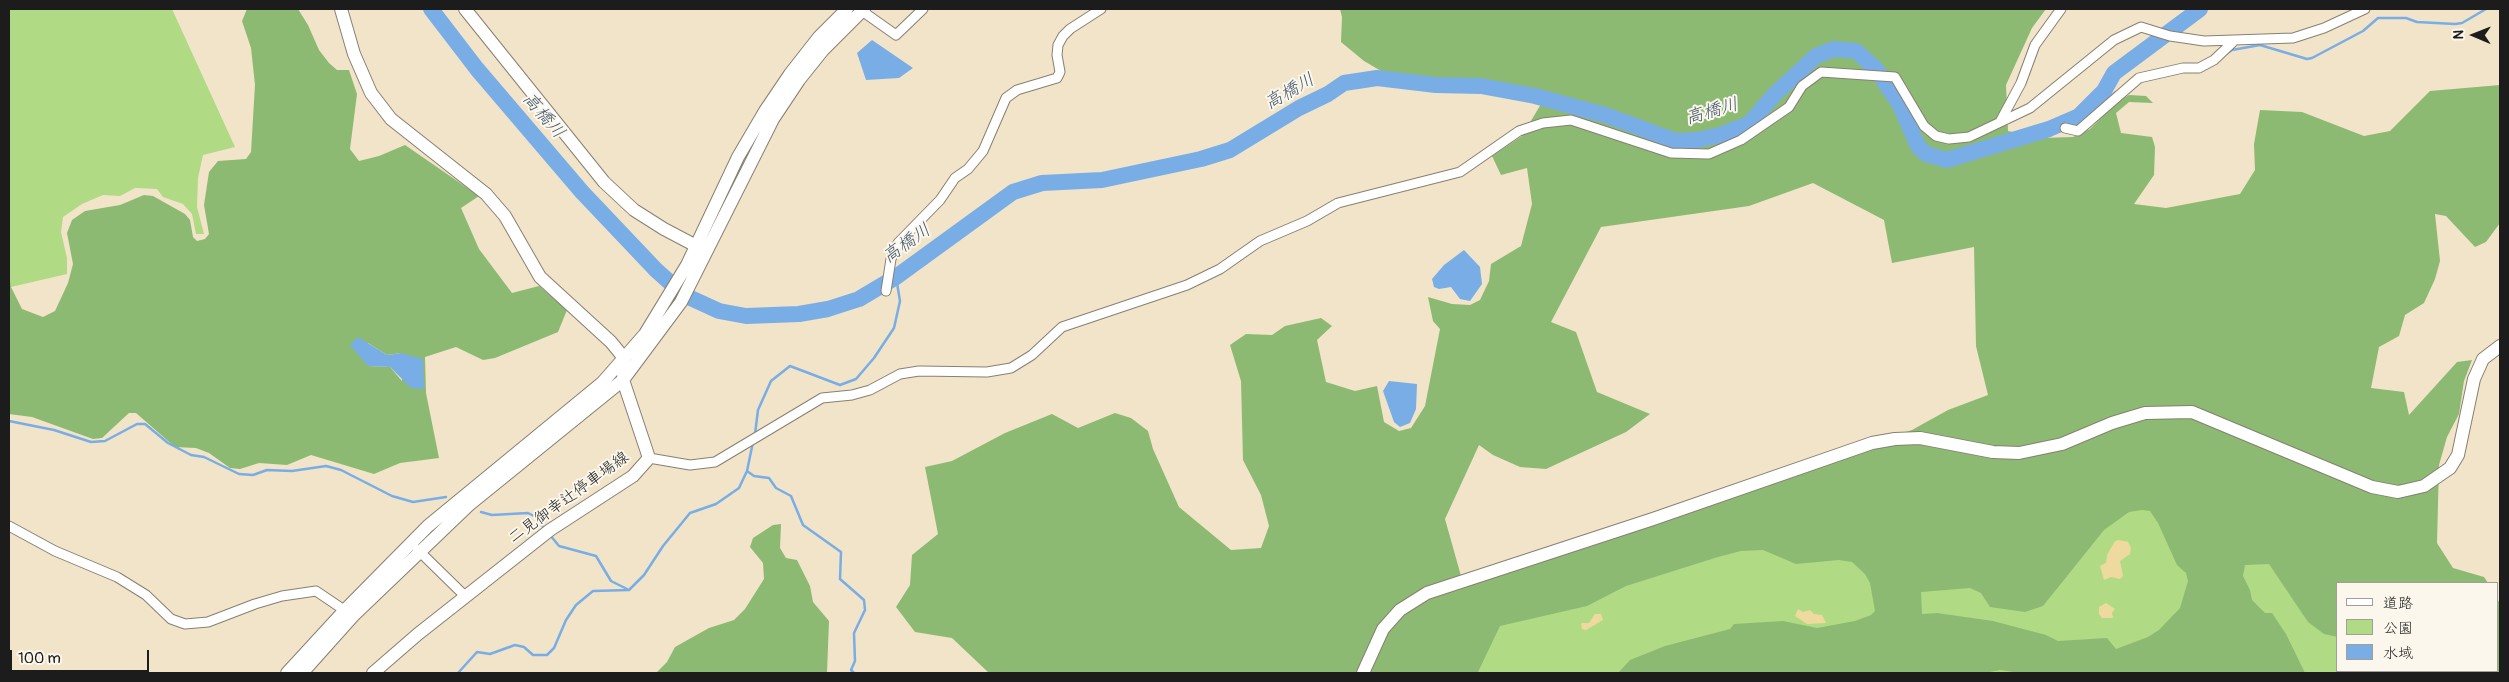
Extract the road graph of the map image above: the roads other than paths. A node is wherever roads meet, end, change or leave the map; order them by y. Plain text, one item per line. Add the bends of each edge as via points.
1 (341, 9) edge
2 (465, 9) edge
3 (847, 9) edge
4 (923, 9) edge
5 (1101, 9) edge
6 (2061, 9) edge
7 (2365, 9) edge
8 (863, 10) edge
9 (2234, 41) junction
10 (2000, 122) junction
11 (2065, 128) dead end
12 (701, 248) junction
13 (886, 291) dead end
14 (676, 298) junction
15 (2500, 346) edge
16 (624, 358) junction
17 (622, 380) junction
18 (649, 458) junction
19 (9, 526) edge
20 (415, 547) junction
21 (465, 596) junction
22 (349, 613) junction
23 (287, 673) edge
24 (302, 673) edge
25 (373, 673) edge
26 (1363, 673) edge

1 - 16 street via 354,54 371,93 391,119 486,194 505,216 540,277
2 - 12 street via 604,182 634,210
3 - 12 street via 819,37 765,111 738,157
4 - 8 street via 896,35
5 - 13 street via 1063,36 1058,45 1060,72 1057,78 1017,90 1006,98 983,151 898,243 891,259
6 - 10 street via 2035,45 2021,83
7 - 9 street via 2324,28 2292,38
8 - 12 street via 823,50 772,119
9 - 10 street via 2170,36 2141,27 2114,40 2030,108
9 - 11 street via 2214,60 2199,68 2183,68 2139,78 2078,131
10 - 18 street via 1969,137 1949,139 1936,136 1924,126 1895,77 1821,72 1802,86 1789,108 1741,140 1709,154 1671,153 1571,120 1543,123 1519,131 1460,172 1338,203 1307,221 1260,241 1220,269 1187,285 1062,326 1032,355 1011,368 987,372 900,374 870,390 822,398 715,462 690,465
12 - 14 street
14 - 16 street
14 - 17 street
15 - 26 street via 2483,359 2474,380 2458,455 2450,468 2424,486 2398,492 2372,487 2192,412 2145,413 2062,444 2020,453 1993,452 1920,438 1872,443 1427,593 1400,610 1382,629
16 - 17 street, 二見御幸辻停車場線
16 - 20 street via 602,383 481,481
17 - 18 street, 二見御幸辻停車場線
17 - 20 street
18 - 21 street, 二見御幸辻停車場線 via 634,476 547,532
19 - 22 street via 55,551 117,577 146,595 171,619 185,624 208,622 254,604 316,591
20 - 21 street
20 - 22 street
21 - 25 street, 二見御幸辻停車場線
22 - 23 street
22 - 24 street

